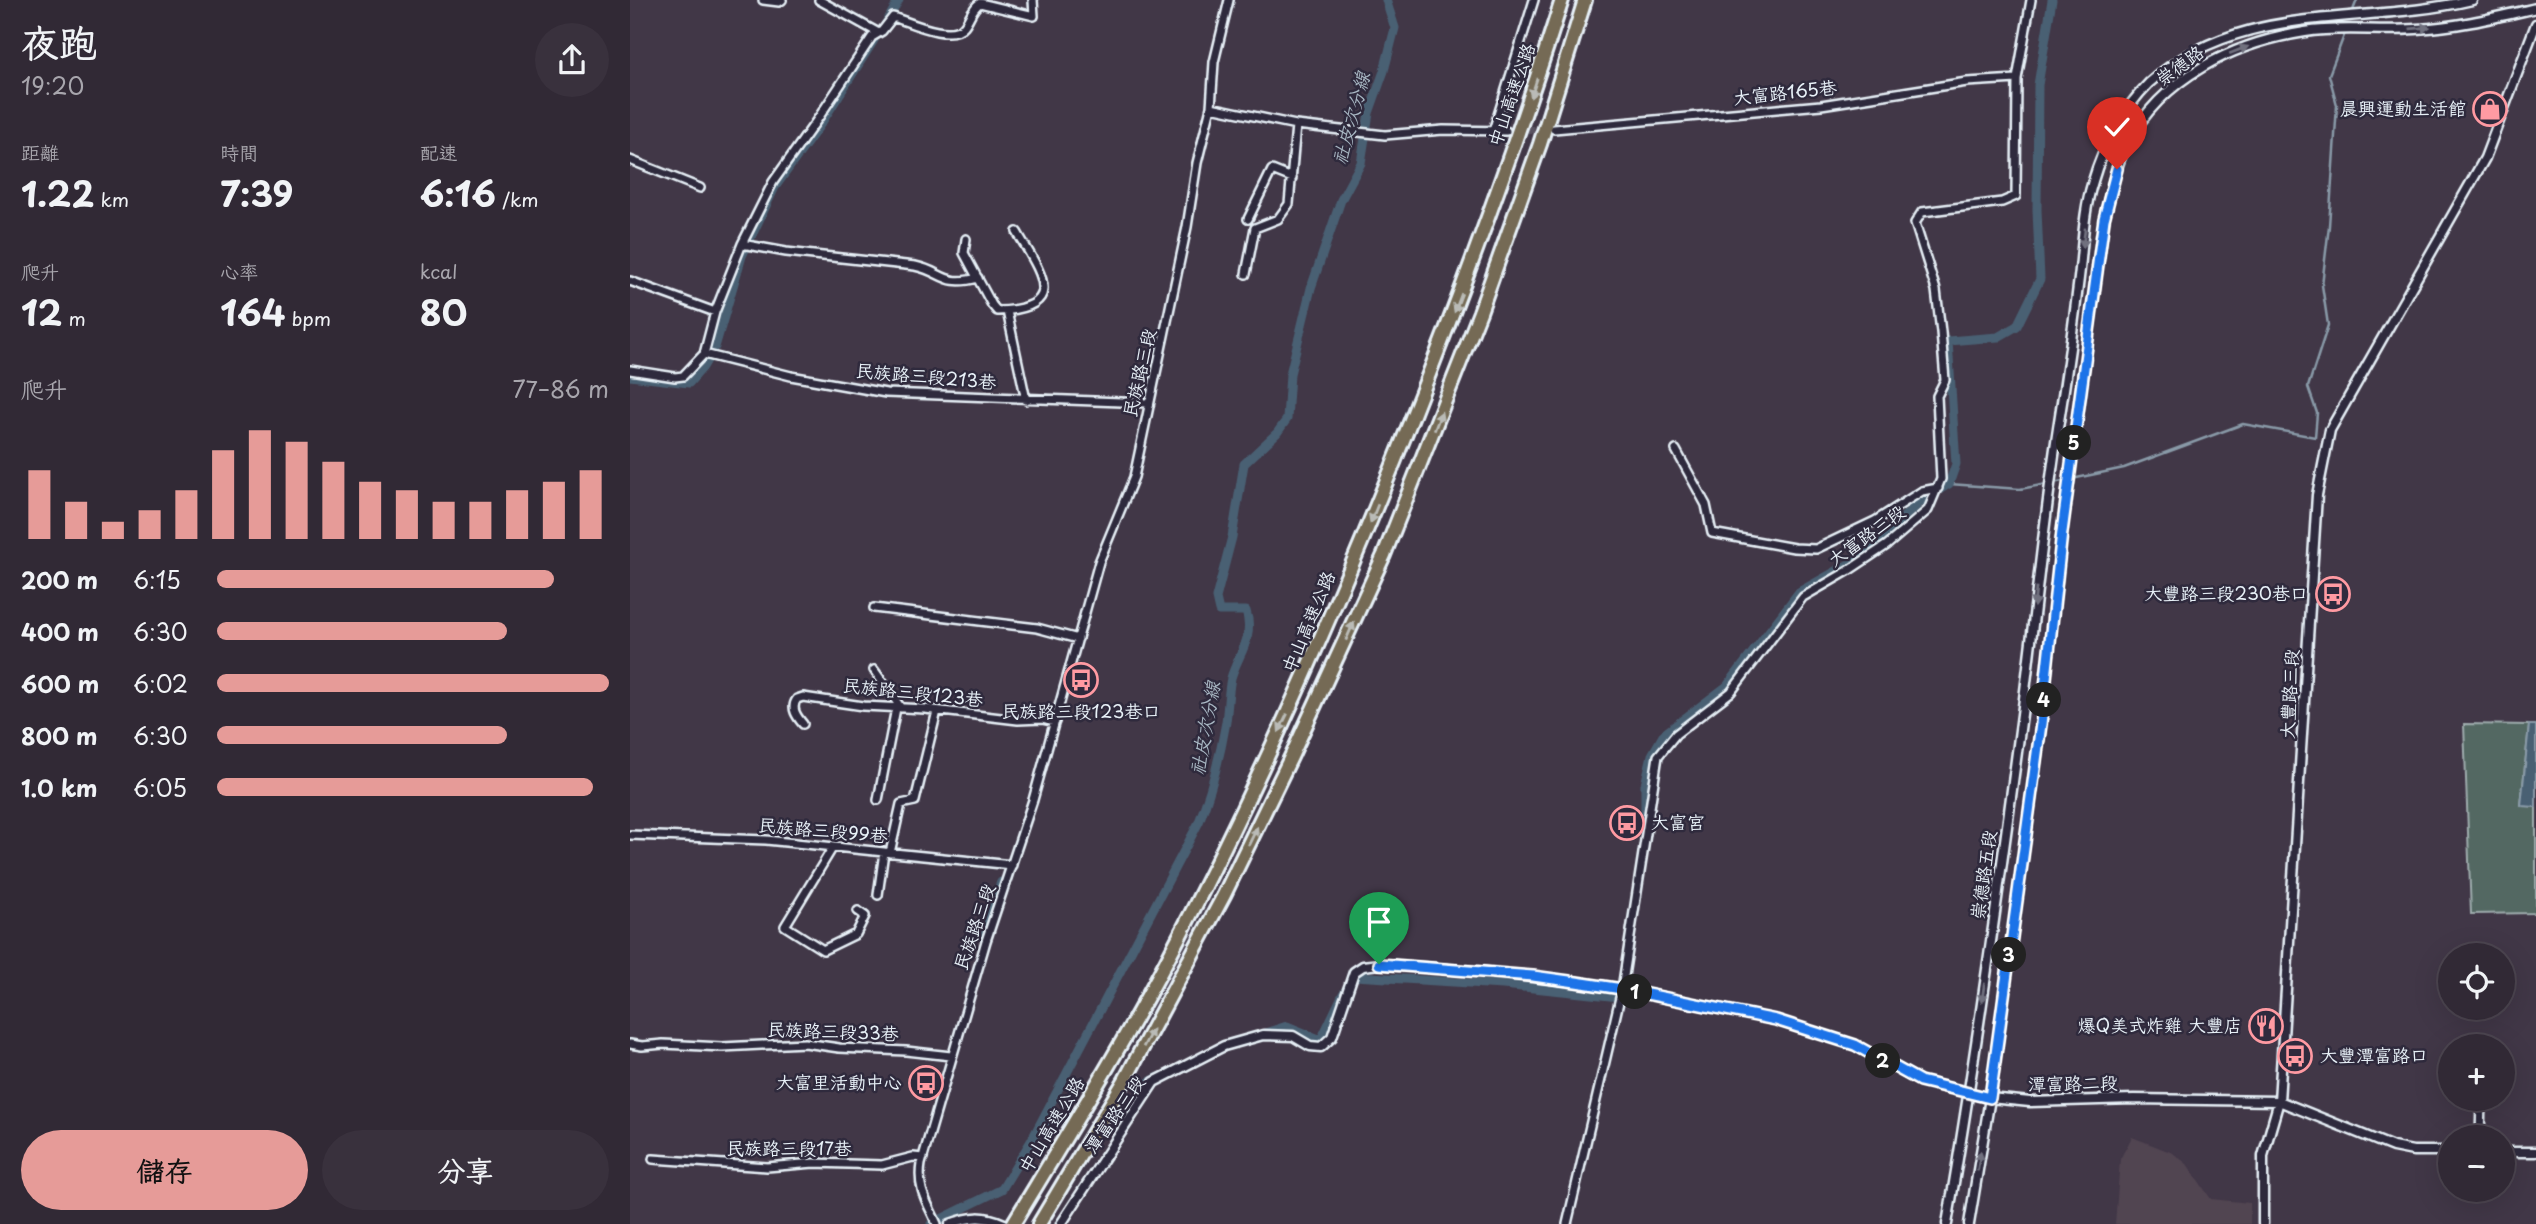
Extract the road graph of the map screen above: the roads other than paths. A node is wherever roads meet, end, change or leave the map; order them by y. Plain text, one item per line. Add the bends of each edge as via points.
1 (763, 0) edge
2 (782, 0) edge
3 (819, 0) edge
4 (1033, 0) edge
5 (1229, 0) edge
6 (1534, 0) edge
7 (1562, 0) edge
8 (1585, 0) edge
9 (2031, 0) edge
10 (2472, 0) edge
11 (2536, 8) edge
12 (2536, 24) edge
13 (877, 32) junction
14 (2017, 79) junction
15 (1211, 107) junction
16 (1296, 125) junction
17 (1554, 129) tunnel mouth
18 (1493, 131) junction
19 (1506, 131) tunnel mouth
20 (630, 160) edge
21 (1292, 178) junction
22 (700, 188) dead end
23 (1248, 219) dead end
24 (1017, 232) dead end
25 (965, 239) dead end
26 (742, 244) junction
27 (1246, 274) dead end
28 (978, 278) junction
29 (630, 281) edge
30 (1007, 311) junction
31 (715, 312) junction
32 (704, 354) junction
33 (630, 370) edge
34 (1026, 400) junction
35 (1148, 403) junction
36 (1676, 450) dead end
37 (1938, 488) junction
38 (2043, 530) joint
39 (2062, 532) joint
40 (874, 608) dead end
41 (1078, 639) junction
42 (874, 670) dead end
43 (899, 708) junction
44 (937, 711) junction
45 (1055, 722) junction
46 (803, 724) dead end
47 (878, 800) dead end
48 (630, 835) edge
49 (832, 847) junction
50 (887, 852) junction
51 (1012, 865) junction
52 (878, 895) dead end
53 (858, 911) dead end
54 (1622, 989) junction
55 (630, 1044) edge
56 (951, 1056) junction
57 (1969, 1094) junction
58 (1990, 1098) junction
59 (2279, 1101) junction
60 (2438, 1151) edge
61 (2515, 1152) edge
62 (2536, 1152) edge
63 (923, 1158) junction
64 (653, 1159) dead end
65 (935, 1220) edge
66 (950, 1224) edge
67 (1004, 1224) edge
68 (1013, 1224) edge
69 (1039, 1224) edge
70 (1061, 1224) edge
71 (1567, 1224) edge
72 (1947, 1224) edge
73 (1969, 1224) edge
74 (2263, 1224) edge

1 - 2 street
3 - 13 street
4 - 13 street via 1034,16 975,6 958,32 935,32 893,17
5 - 15 street, 民族路三段 via 1214,62
6 - 18 street
7 -> 68 highway, 中山高速公路 via 1458,301 1298,691 1166,962
69 -> 8 highway via 1125,1080 1224,895 1384,555 1480,312
9 - 14 street, 大富路三段
10 -> 38 street, 崇德路 via 2448,6 2309,15 2243,27 2198,48 2148,83 2127,109 2092,184
39 -> 11 street, 崇德路 via 2104,219 2127,144 2159,101 2200,67 2255,44 2306,32 2417,29
12 - 59 street, 大豐路三段 via 2485,158 2330,430 2317,495
13 - 26 street via 773,182
14 - 17 street, 大富路165巷 via 1967,82 1809,107
14 - 37 street, 大富路三段 via 2016,196 2002,202 1922,212 1915,223 1936,290 1941,332 1945,380 1937,396
15 - 16 street
15 - 35 street, 民族路三段
16 - 18 street via 1385,135
16 - 21 street
18 - 19 street
20 - 22 street
21 - 23 street via 1272,170
21 - 27 street via 1289,204 1278,219 1255,228
24 - 30 street via 1045,290 1032,305
25 - 28 street via 964,253
26 - 28 street via 915,265 947,280
26 - 31 street
28 - 30 street via 997,311
29 - 31 street
30 - 34 street
31 - 32 street
32 - 33 street via 683,376
32 - 34 street, 民族路三段213巷 via 886,393
34 - 35 street, 民族路三段213巷
35 - 41 street, 民族路三段 via 1131,489 1099,562
36 - 37 street via 1706,505 1712,533 1794,548 1828,545 1922,491
37 - 54 street, 大富路三段 via 1928,510 1887,545 1803,597 1731,692 1676,734 1658,756
38 -> 57 street, 崇德路五段
39 - 58 street, 崇德路五段
40 - 41 street via 1037,628
41 - 45 street, 民族路三段
42 - 43 street
43 - 44 street, 民族路三段123巷
43 - 46 street, 民族路三段123巷 via 803,697 794,705
43 - 47 street
44 - 45 street, 民族路三段123巷
44 - 50 street via 915,801 901,804
45 - 51 street, 民族路三段
48 - 49 street, 民族路三段99巷
49 - 50 street, 民族路三段99巷
49 - 53 street via 785,926 823,950 856,934 865,916
50 - 51 street, 民族路三段99巷
50 - 52 street
51 - 56 street, 民族路三段
54 - 57 street, 潭富路二段 via 1776,1020 1855,1045 1920,1081
54 - 70 street, 潭富路三段 via 1521,975 1363,966 1354,972 1332,1037 1321,1047 1293,1036 1263,1035 1224,1046 1154,1082
54 - 71 street, 大富路三段
55 - 56 street, 民族路三段33巷 via 805,1044
56 - 63 street, 民族路三段
57 - 58 street, 潭富路二段
57 - 72 street, 崇德路五段
58 - 59 street, 潭富路二段 via 2030,1102
73 -> 58 street, 崇德路五段
59 - 60 street, 潭富路二段 via 2393,1147
59 - 74 street, 大豐路三段 via 2263,1156
61 - 62 street
63 - 64 street, 民族路三段17巷 via 883,1165 767,1167
63 - 65 street, 民族路三段 via 919,1180
66 - 67 street via 975,1216

